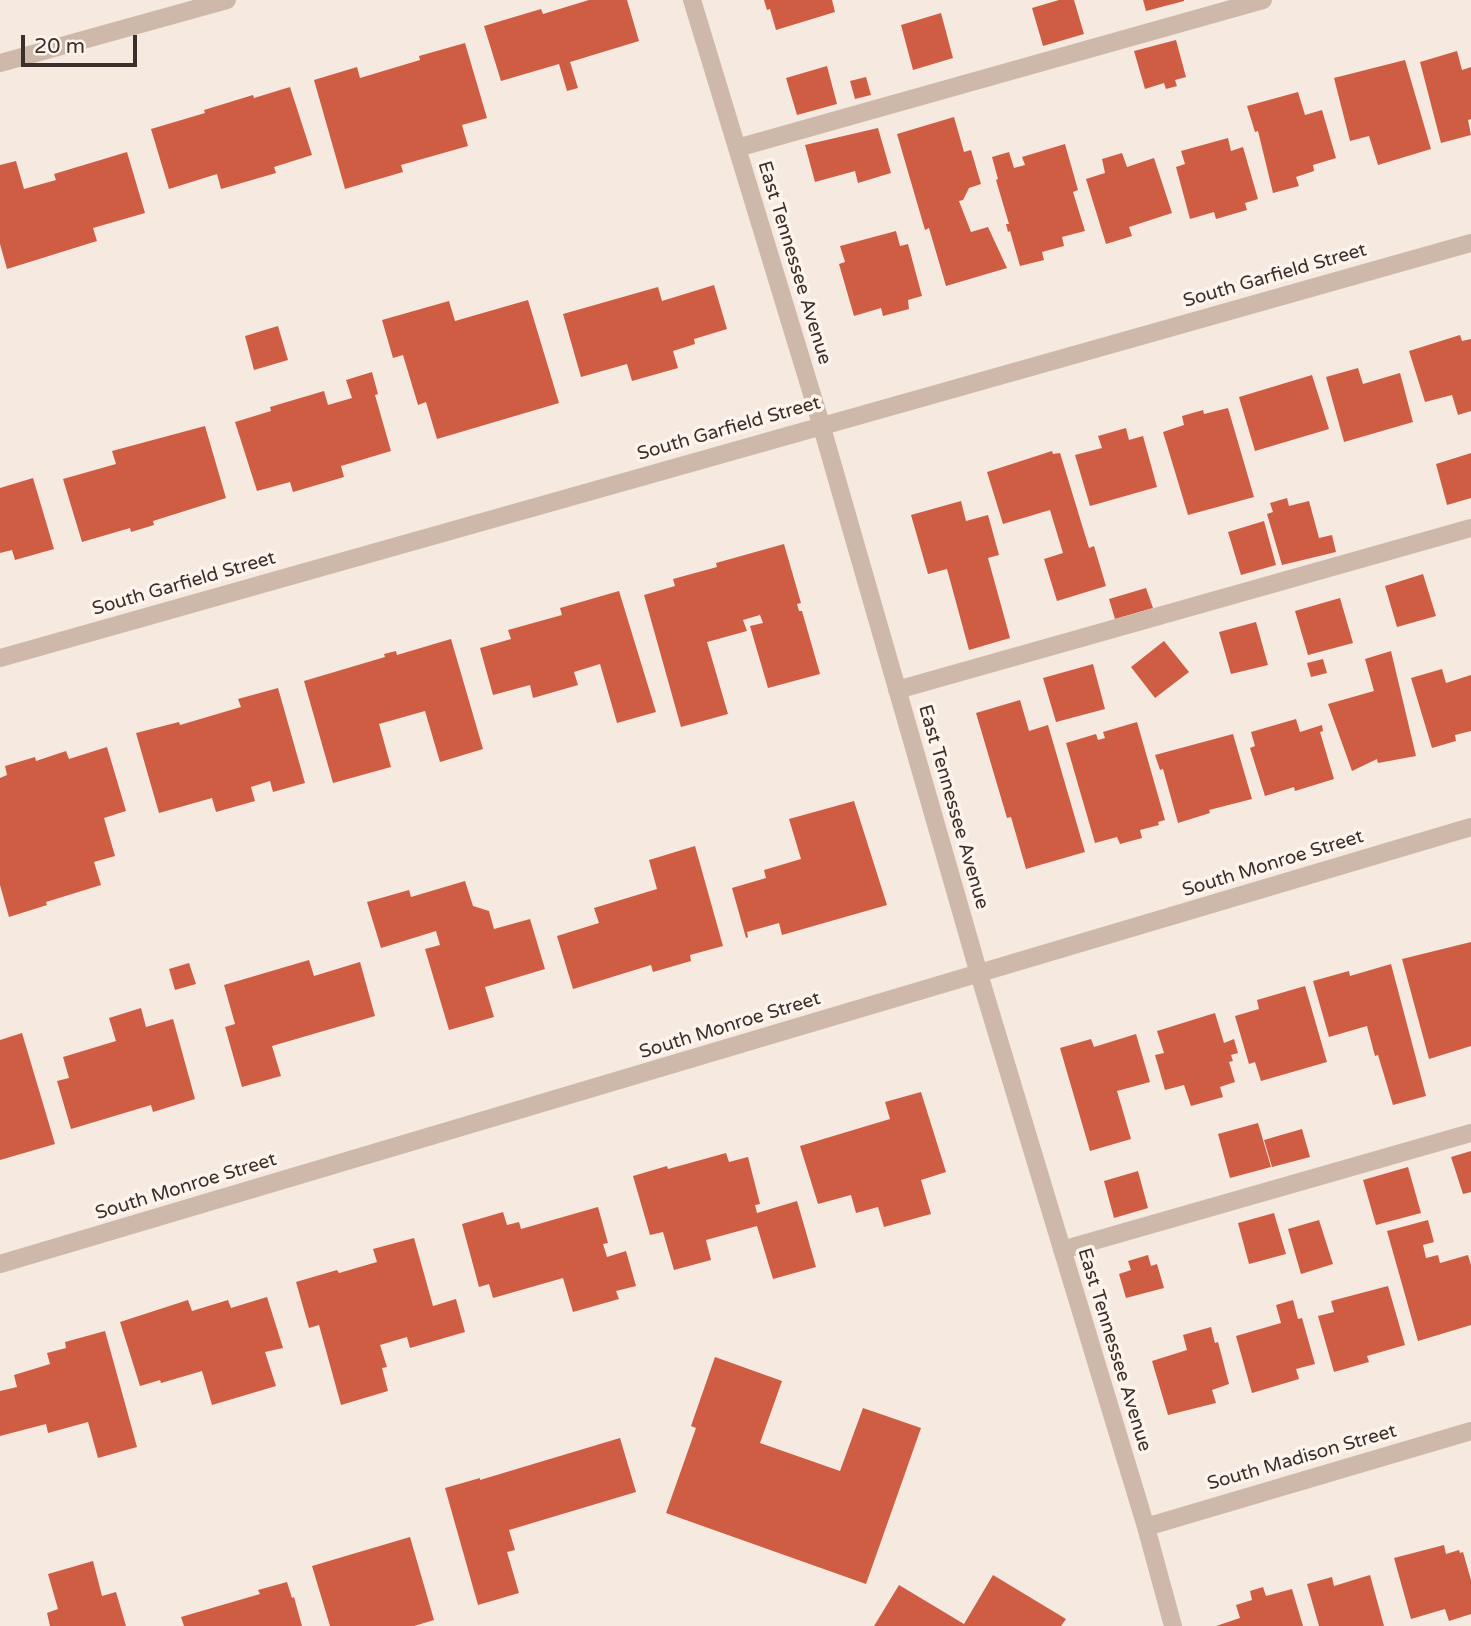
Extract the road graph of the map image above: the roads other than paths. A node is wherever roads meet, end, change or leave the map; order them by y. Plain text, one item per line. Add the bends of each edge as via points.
1 (227, 0) edge
2 (692, 0) edge
3 (1262, 0) edge
4 (0, 63) edge
5 (737, 148) junction
6 (1471, 243) edge
7 (821, 424) junction
8 (1471, 528) edge
9 (0, 658) edge
10 (897, 690) junction
11 (1471, 827) edge
12 (979, 974) junction
13 (1471, 1133) edge
14 (1062, 1250) junction
15 (0, 1264) edge
16 (1471, 1431) edge
17 (1146, 1527) junction
18 (1173, 1626) edge

1 - 4 street
2 - 5 street, East Tennessee Avenue
3 - 5 street
5 - 7 street, East Tennessee Avenue
6 - 7 street, South Garfield Street
7 - 9 street, South Garfield Street
7 - 10 street, East Tennessee Avenue
8 - 10 street
10 - 12 street, East Tennessee Avenue
11 - 12 street, South Monroe Street
12 - 14 street, East Tennessee Avenue
12 - 15 street, South Monroe Street
13 - 14 street
14 - 17 street, East Tennessee Avenue
16 - 17 street, South Madison Street
17 - 18 street, East Tennessee Avenue

